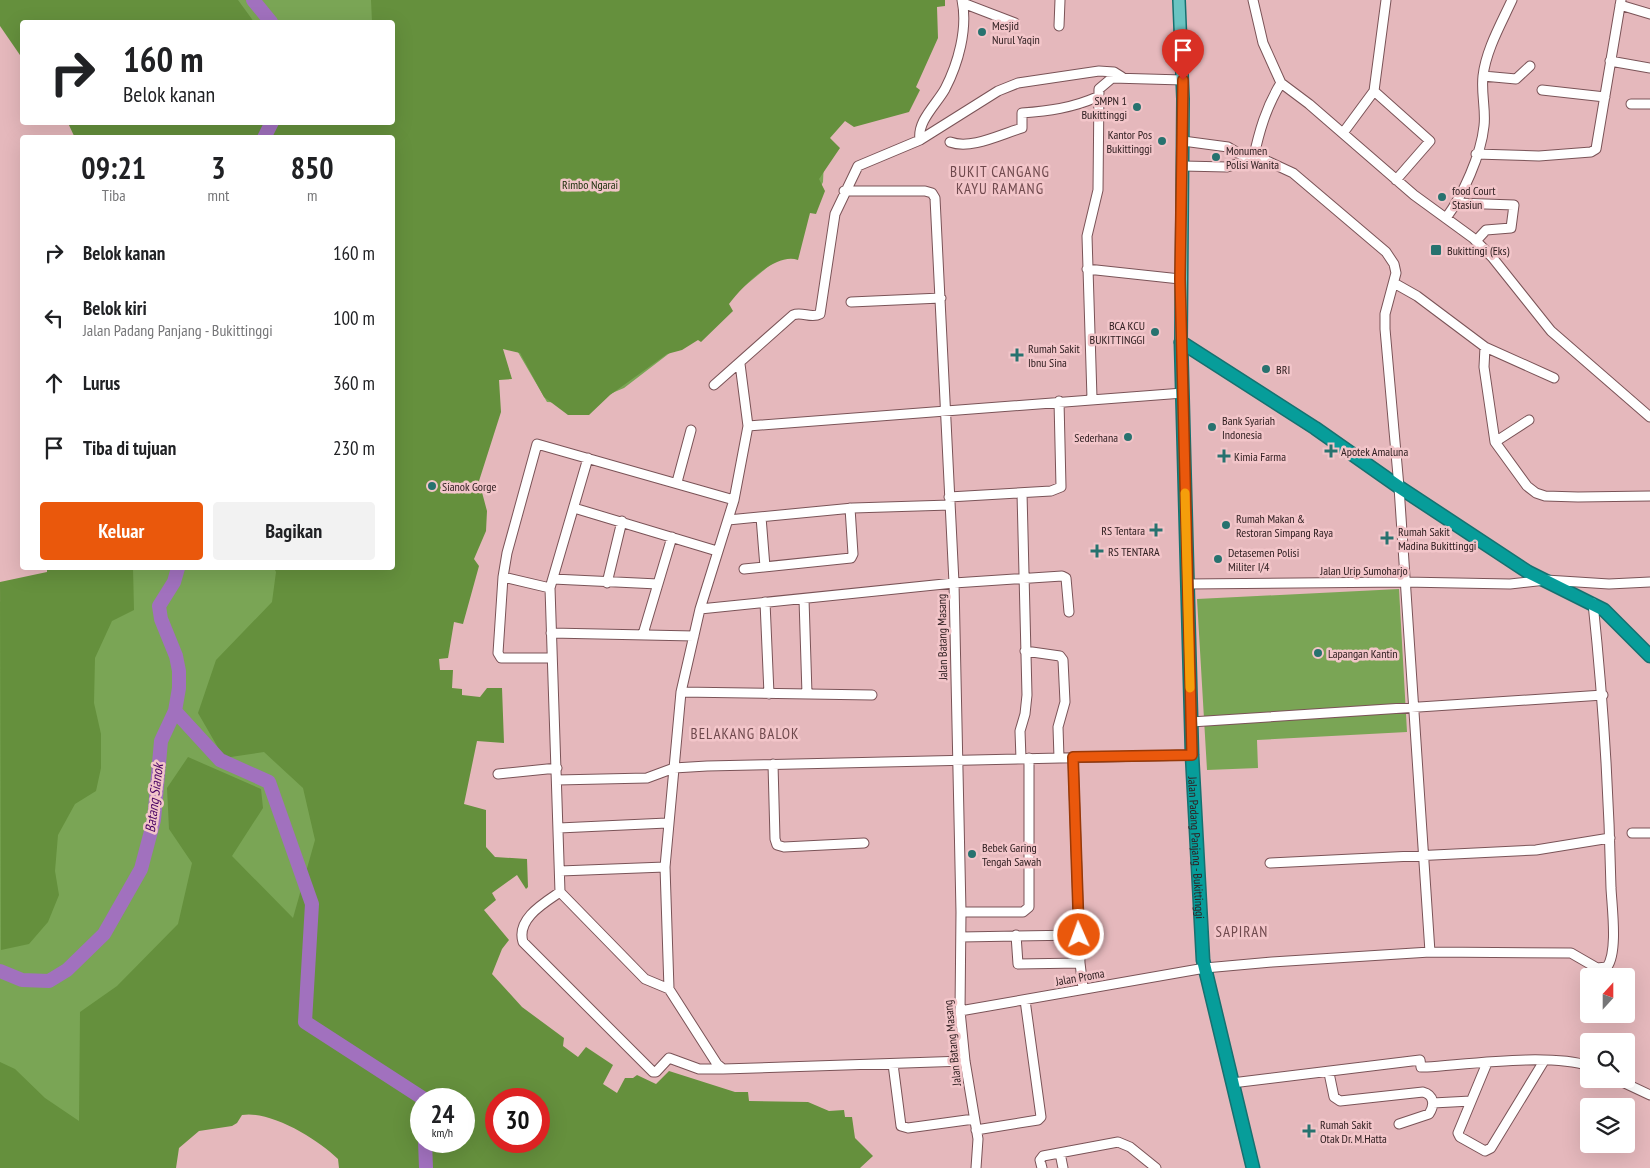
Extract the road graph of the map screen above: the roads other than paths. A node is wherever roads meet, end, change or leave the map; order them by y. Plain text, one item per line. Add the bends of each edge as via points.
1 (1060, 0) edge
2 (1179, 0) edge
3 (1253, 0) edge
4 (1386, 0) edge
5 (1512, 0) edge
6 (962, 1) edge
7 (1621, 3) edge
8 (1650, 14) edge
9 (1015, 23) dead end
10 (1059, 26) dead end
11 (1610, 61) junction
12 (1530, 66) dead end
13 (1650, 68) edge
14 (1483, 76) junction
15 (1122, 77) junction
16 (1183, 80) junction
17 (1281, 83) junction
18 (1542, 90) dead end
19 (1374, 91) junction
20 (1097, 97) junction
21 (1605, 97) junction
22 (1631, 104) dead end
23 (1650, 104) edge
24 (1343, 133) junction
25 (920, 140) junction
26 (1183, 141) junction
27 (950, 142) dead end
28 (1476, 154) junction
29 (1252, 160) junction
30 (1182, 166) junction
31 (1396, 180) junction
32 (844, 191) junction
33 (1457, 203) junction
34 (1446, 218) junction
35 (1476, 241) junction
36 (1087, 268) junction
37 (1180, 279) junction
38 (1394, 283) junction
39 (941, 298) junction
40 (851, 302) dead end
41 (1181, 342) junction
42 (1485, 347) junction
43 (740, 364) junction
44 (1554, 378) dead end
45 (714, 385) dead end
46 (1183, 392) junction
47 (1092, 398) junction
48 (1059, 401) junction
49 (947, 412) junction
50 (1650, 418) edge
51 (1529, 420) dead end
52 (748, 426) junction
53 (692, 430) dead end
54 (1495, 442) junction
55 (588, 458) junction
56 (677, 482) junction
57 (1399, 487) junction
58 (1022, 493) junction
59 (1650, 496) edge
60 (734, 500) junction
61 (950, 501) junction
62 (574, 508) junction
63 (850, 508) junction
64 (761, 517) junction
65 (728, 520) junction
66 (622, 522) junction
67 (672, 537) junction
68 (717, 551) junction
69 (765, 567) junction
70 (744, 569) dead end
71 (502, 576) junction
72 (1023, 579) junction
73 (1542, 581) junction
74 (1650, 582) edge
75 (551, 583) junction
76 (607, 583) junction
77 (954, 583) junction
78 (658, 584) junction
79 (1187, 584) junction
80 (1404, 587) junction
81 (804, 599) junction
82 (765, 602) junction
83 (1593, 603) junction
84 (700, 609) junction
85 (1069, 612) dead end
86 (551, 633) junction
87 (643, 634) junction
88 (694, 636) junction
89 (1025, 651) junction
90 (1650, 656) edge
91 (551, 658) junction
92 (681, 692) junction
93 (769, 694) junction
94 (807, 694) junction
95 (872, 695) dead end
96 (1603, 695) junction
97 (1414, 708) junction
98 (1191, 722) junction
99 (1192, 755) junction
100 (1073, 757) junction
101 (1059, 758) junction
102 (1025, 759) junction
103 (957, 762) junction
104 (774, 764) junction
105 (557, 768) junction
106 (674, 768) junction
107 (498, 774) dead end
108 (558, 780) junction
109 (667, 824) junction
110 (559, 828) junction
111 (1632, 833) dead end
112 (1650, 833) edge
113 (1610, 838) junction
114 (864, 843) dead end
115 (1424, 855) junction
116 (1270, 863) dead end
117 (665, 867) junction
118 (560, 871) junction
119 (560, 892) junction
120 (961, 912) junction
121 (1016, 935) junction
122 (1079, 935) junction
123 (961, 936) junction
124 (1430, 952) junction
125 (1080, 963) junction
126 (1204, 968) junction
127 (1083, 988) junction
128 (669, 989) junction
129 (1025, 1000) junction
130 (960, 1012) junction
131 (964, 1061) junction
132 (1544, 1061) junction
133 (1487, 1063) junction
134 (892, 1064) junction
135 (1580, 1064) edge
136 (723, 1068) junction
137 (1329, 1073) junction
138 (1232, 1083) junction
139 (1635, 1088) edge
140 (1650, 1095) edge
141 (1471, 1101) junction
142 (1433, 1103) junction
143 (974, 1119) junction
144 (1399, 1124) dead end
145 (976, 1130) junction
146 (1060, 1153) junction
147 (1250, 1167) edge
148 (976, 1168) edge
149 (1042, 1168) edge
150 (1063, 1168) edge
151 (1156, 1168) edge

1 - 10 street
2 - 16 main road
3 - 17 street via 1263,43
4 - 19 street
5 - 14 street via 1489,53
6 - 9 street
6 - 25 street via 962,33 956,63 946,88 922,124
7 - 8 street
7 - 11 street
11 - 13 street
11 - 21 street
12 - 14 street via 1516,79
14 - 28 street via 1484,126
15 - 16 street
15 - 20 street via 1105,82
15 - 25 street via 1114,72 1099,71 1018,82
16 - 26 main road
17 - 24 street
17 - 29 street via 1259,129
18 - 21 street
19 - 24 street
19 - 31 street via 1430,141
20 - 27 street via 1077,106 1022,113 1022,128 973,143 957,145
20 - 36 street via 1098,190 1088,230
21 - 28 street via 1598,146 1594,151 1551,156
22 - 23 street
24 - 31 street
25 - 32 street via 863,162 854,170
26 - 29 street via 1228,148
26 - 30 main road
28 - 33 street
29 - 30 street via 1227,167
29 - 38 street via 1267,161 1293,173 1386,252 1394,264
30 - 37 main road
31 - 34 street
32 - 39 street, Jalan Batang Masang via 932,193 935,198
32 - 43 street via 831,232 820,314 793,315
33 - 34 street
33 - 35 street via 1514,205 1511,228 1486,230
34 - 35 street
35 - 50 street via 1551,331
36 - 37 street
36 - 47 street
37 - 41 main road
38 - 42 street via 1417,296
38 - 57 street via 1385,330
39 - 40 street
39 - 49 street, Jalan Batang Masang
41 - 46 highway, Jalan Padang Panjang - Bukittinggi
41 - 57 highway via 1315,428
42 - 44 street
42 - 54 street via 1486,387
43 - 45 street
43 - 52 street
46 - 47 street
46 - 79 highway, Jalan Padang Panjang - Bukittinggi
47 - 48 street
48 - 49 street
48 - 58 street via 1061,487 1058,490
49 - 52 street
49 - 61 street, Jalan Batang Masang
51 - 54 street
52 - 60 street
53 - 56 street
54 - 59 street via 1527,486 1539,495
55 - 56 street
55 - 62 street
55 - 71 street via 537,444
56 - 60 street
57 - 73 highway
57 - 80 street
58 - 61 street
58 - 72 street
60 - 65 street
61 - 63 street
61 - 77 street, Jalan Batang Masang
62 - 66 street
62 - 75 street
63 - 64 street
63 - 69 street via 851,558
64 - 65 street
64 - 69 street
65 - 68 street
66 - 67 street
66 - 76 street
67 - 68 street
67 - 78 street
68 - 84 street
69 - 70 street
71 - 75 street
71 - 91 street via 499,656
72 - 77 street
72 - 85 street via 1066,578
72 - 89 street
73 - 74 street, Jalan Urip Sumoharjo
73 - 80 street, Jalan Urip Sumoharjo
73 - 83 highway
75 - 76 street
75 - 86 street
76 - 78 street
77 - 81 street
77 - 103 street, Jalan Batang Masang
78 - 87 street
79 - 80 street, Jalan Urip Sumoharjo
79 - 98 highway, Jalan Padang Panjang - Bukittinggi
80 - 97 street
81 - 82 street
81 - 94 street
82 - 84 street
82 - 93 street
83 - 90 highway via 1613,618
83 - 96 street
84 - 88 street
86 - 87 street
86 - 91 street
87 - 88 street
88 - 92 street
89 - 101 street via 1060,656 1064,660 1065,702 1059,723
89 - 102 street via 1027,695 1020,731
91 - 105 street
92 - 93 street
92 - 106 street
93 - 94 street
94 - 95 street
96 - 97 street
96 - 113 street
97 - 98 street
97 - 115 street
98 - 99 highway, Jalan Padang Panjang - Bukittinggi
99 - 100 street
99 - 126 highway, Jalan Padang Panjang - Bukittinggi
100 - 101 street
100 - 122 street
101 - 102 street
102 - 103 street
102 - 120 street via 1029,907 1022,912
103 - 104 street
103 - 120 street, Jalan Batang Masang
104 - 106 street
104 - 114 street via 777,845
105 - 107 street
105 - 108 street
106 - 108 street via 647,778
106 - 109 street
108 - 110 street
109 - 110 street
109 - 117 street
110 - 118 street
111 - 112 street
113 - 115 street via 1536,850
113 - 124 street, Jalan Proma via 1613,943 1607,967 1597,968 1571,953
115 - 116 street
115 - 124 street
117 - 118 street
117 - 128 street
118 - 119 street
119 - 128 street via 645,980
119 - 136 street via 531,914 522,930 523,942 653,1072 669,1058 699,1069
120 - 123 street, Jalan Batang Masang
121 - 122 street
121 - 123 street
121 - 125 street via 1018,964
122 - 125 street
123 - 130 street, Jalan Batang Masang
124 - 126 street, Jalan Proma
125 - 127 street
126 - 127 street, Jalan Proma
126 - 138 highway, Jalan Padang Panjang - Bukittinggi
127 - 129 street, Jalan Proma
128 - 136 street via 717,1064
129 - 130 street, Jalan Proma
129 - 145 street via 1041,1117
130 - 131 street, Jalan Batang Masang
131 - 134 street
131 - 143 street, Jalan Batang Masang
132 - 133 street
132 - 135 street
132 - 141 street via 1488,1151 1481,1150 1458,1133
133 - 137 street via 1421,1067 1420,1060
133 - 141 street
134 - 136 street
134 - 143 street via 902,1126 908,1128
137 - 138 street
137 - 142 street via 1334,1097 1340,1101 1423,1092 1431,1097
138 - 147 highway, Jalan Padang Panjang - Bukittinggi
139 - 140 street
141 - 142 street
142 - 144 street via 1432,1110 1425,1117
143 - 145 street, Jalan Batang Masang
145 - 148 street, Jalan Batang Masang
146 - 149 street via 1041,1157
146 - 150 street
146 - 151 street via 1118,1142 1130,1147

